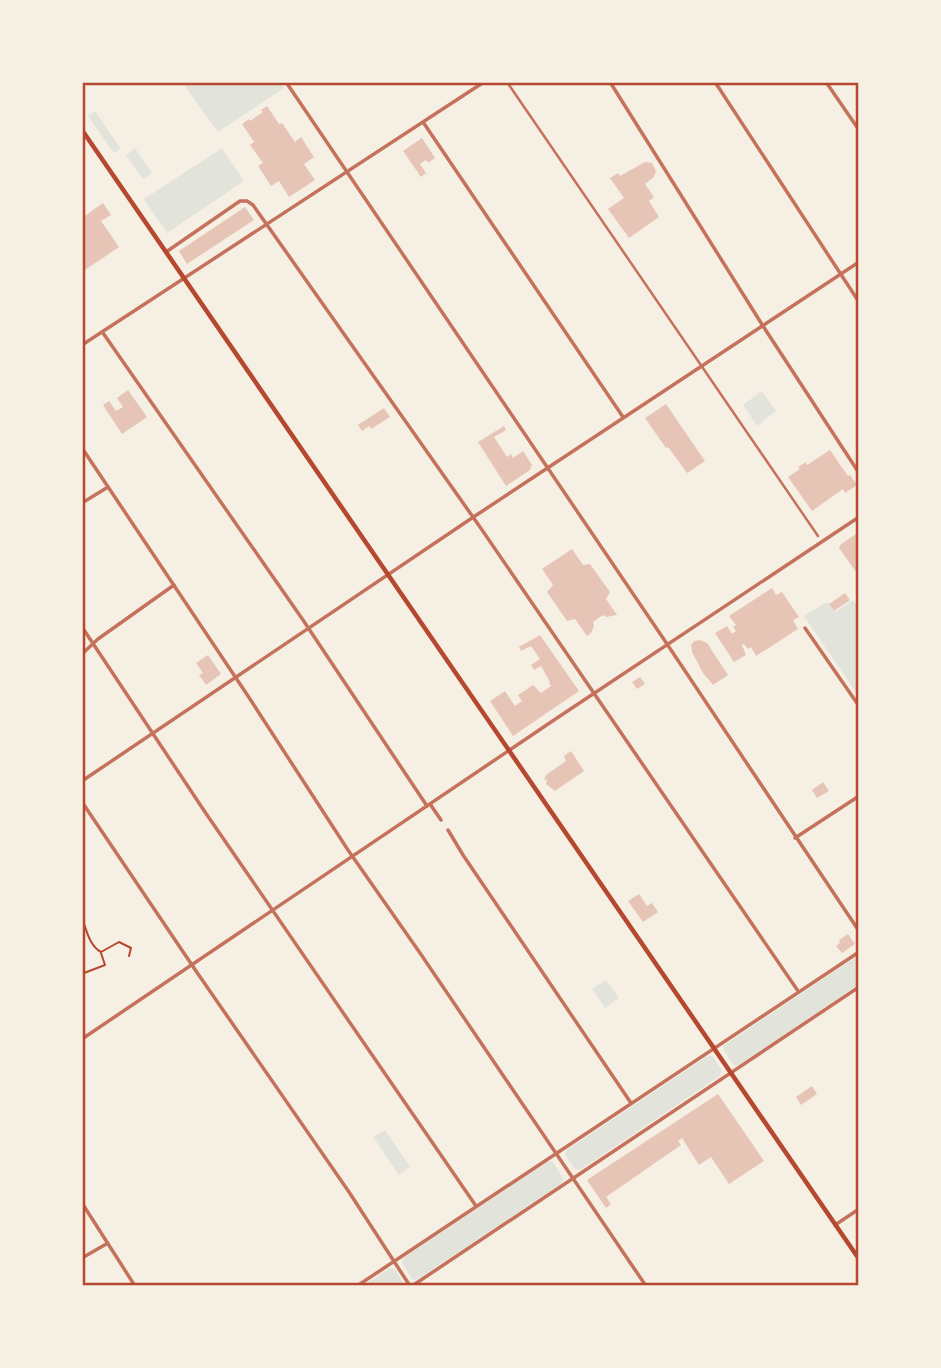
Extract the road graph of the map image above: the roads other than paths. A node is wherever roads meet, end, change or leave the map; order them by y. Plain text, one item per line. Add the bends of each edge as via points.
1 (286, 82) edge
2 (484, 82) edge
3 (507, 82) edge
4 (610, 82) edge
5 (715, 82) edge
6 (827, 82) edge
7 (423, 122) junction
8 (82, 130) edge
9 (859, 131) edge
10 (347, 172) junction
11 (267, 225) junction
12 (166, 252) junction
13 (859, 262) edge
14 (841, 274) junction
15 (184, 279) junction
16 (859, 302) edge
17 (763, 326) junction
18 (103, 332) junction
19 (82, 345) edge
20 (701, 366) junction
21 (624, 417) junction
22 (82, 448) edge
23 (547, 469) junction
24 (859, 473) edge
25 (108, 487) junction
26 (82, 503) edge
27 (859, 517) edge
28 (472, 518) junction
29 (818, 536) dead end
30 (388, 575) junction
31 (174, 585) junction
32 (82, 627) edge
33 (805, 628) dead end
34 (309, 629) junction
35 (93, 643) junction
36 (667, 646) junction
37 (82, 654) edge
38 (236, 678) junction
39 (594, 694) junction
40 (859, 706) edge
41 (153, 733) junction
42 (510, 750) junction
43 (82, 781) edge
44 (859, 796) edge
45 (82, 802) edge
46 (429, 805) junction
47 (441, 820) dead end
48 (448, 830) dead end
49 (795, 838) junction
50 (352, 856) junction
51 (273, 910) junction
52 (859, 931) edge
53 (859, 952) edge
54 (192, 964) junction
55 (859, 987) edge
56 (798, 991) junction
57 (82, 1039) edge
58 (714, 1048) junction
59 (732, 1073) junction
60 (631, 1103) junction
61 (555, 1153) junction
62 (572, 1180) junction
63 (82, 1203) edge
64 (476, 1206) junction
65 (859, 1209) edge
66 (835, 1224) junction
67 (107, 1243) junction
68 (82, 1258) edge
69 (859, 1259) edge
70 (394, 1260) junction
71 (135, 1286) edge
72 (357, 1286) edge
73 (411, 1286) edge
74 (646, 1286) edge

1 - 10 street
2 - 7 street
3 - 20 street
4 - 17 street
5 - 14 street
6 - 9 street
7 - 10 street
7 - 21 street
8 - 12 main road
10 - 11 street
10 - 23 street
11 - 12 street via 253,205 240,201
11 - 15 street
11 - 28 street
12 - 15 main road
13 - 14 street
14 - 16 street
14 - 17 street
15 - 18 street
15 - 30 main road
17 - 20 street
17 - 24 street
18 - 19 street
18 - 34 street
20 - 21 street
20 - 29 street
21 - 23 street
22 - 25 street
23 - 28 street
23 - 36 street
25 - 26 street
25 - 31 street
27 - 36 street
28 - 30 street
28 - 39 street
30 - 34 street
30 - 42 main road
31 - 35 street
31 - 38 street
32 - 35 street
33 - 40 street
34 - 38 street
34 - 46 street
35 - 37 street
35 - 41 street
36 - 39 street
36 - 49 street
38 - 41 street
38 - 50 street
39 - 42 street
39 - 56 street
41 - 43 street
41 - 51 street
42 - 46 street
42 - 58 main road
44 - 49 street
45 - 54 street
46 - 47 street
46 - 50 street
48 - 60 street
49 - 52 street
50 - 51 street
50 - 61 street
51 - 54 street
51 - 64 street
53 - 56 street
54 - 57 street
54 - 70 street
55 - 59 street
56 - 58 street
58 - 59 main road
58 - 60 street
59 - 62 street
59 - 66 main road
60 - 61 street
61 - 62 street
61 - 64 street
62 - 73 street
62 - 74 street
63 - 67 street
64 - 70 street
65 - 66 street
66 - 69 main road
67 - 68 street
67 - 71 street
70 - 72 street
70 - 73 street

